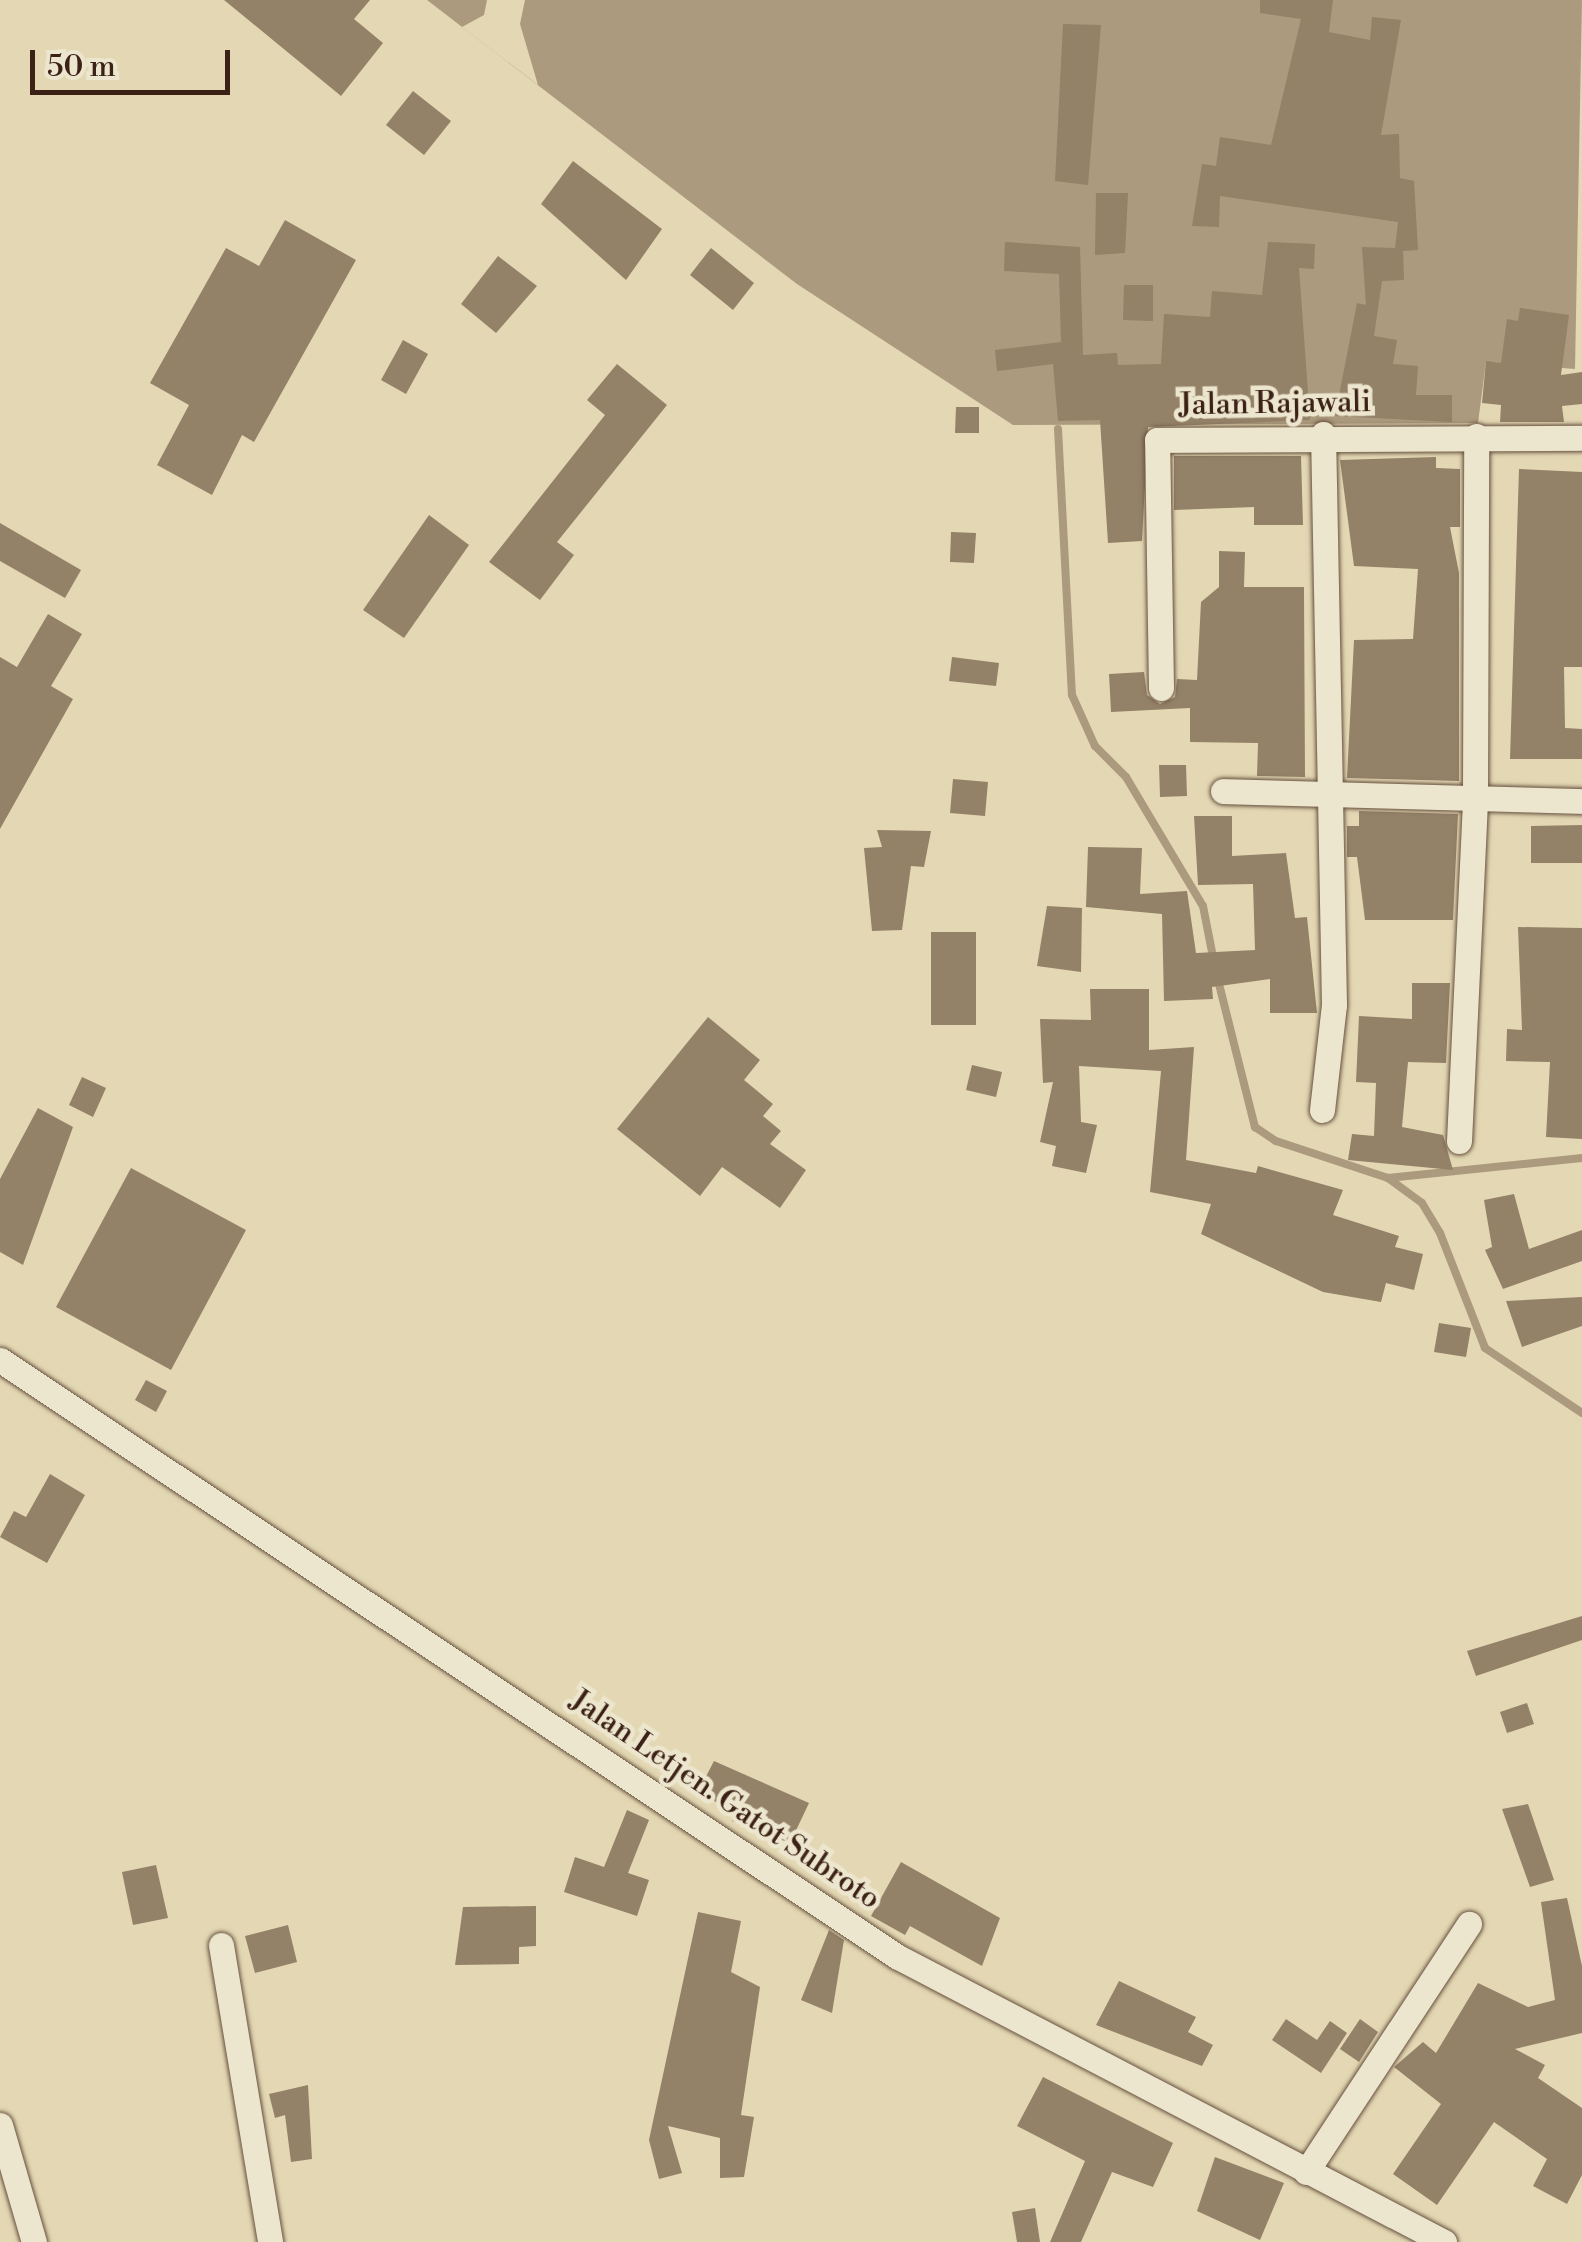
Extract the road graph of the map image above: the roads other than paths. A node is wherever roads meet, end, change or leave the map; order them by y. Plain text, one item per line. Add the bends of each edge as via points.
1 (1323, 434) junction
2 (1476, 436) junction
3 (1582, 438) edge
4 (1161, 688) dead end
5 (1223, 791) dead end
6 (1324, 793) junction
7 (1474, 796) junction
8 (1582, 800) edge
9 (1322, 1110) dead end
10 (1459, 1141) dead end
11 (0, 1360) edge
12 (1470, 1924) dead end
13 (221, 1945) dead end
14 (0, 2125) edge
15 (1306, 2172) junction
16 (34, 2242) edge
17 (270, 2242) edge
18 (1444, 2242) edge

1 - 2 street, Jalan Rajawali
1 - 4 street, Jalan Rajawali via 1157,440
1 - 6 street
2 - 3 street, Jalan Rajawali
2 - 7 street
5 - 6 street
6 - 7 street
6 - 9 street via 1334,1005
7 - 8 street
7 - 10 street
11 - 15 street, Jalan Letjen. Gatot Subroto via 898,1957
12 - 15 street
13 - 17 street
14 - 16 street
15 - 18 street, Jalan Letjen. Gatot Subroto

